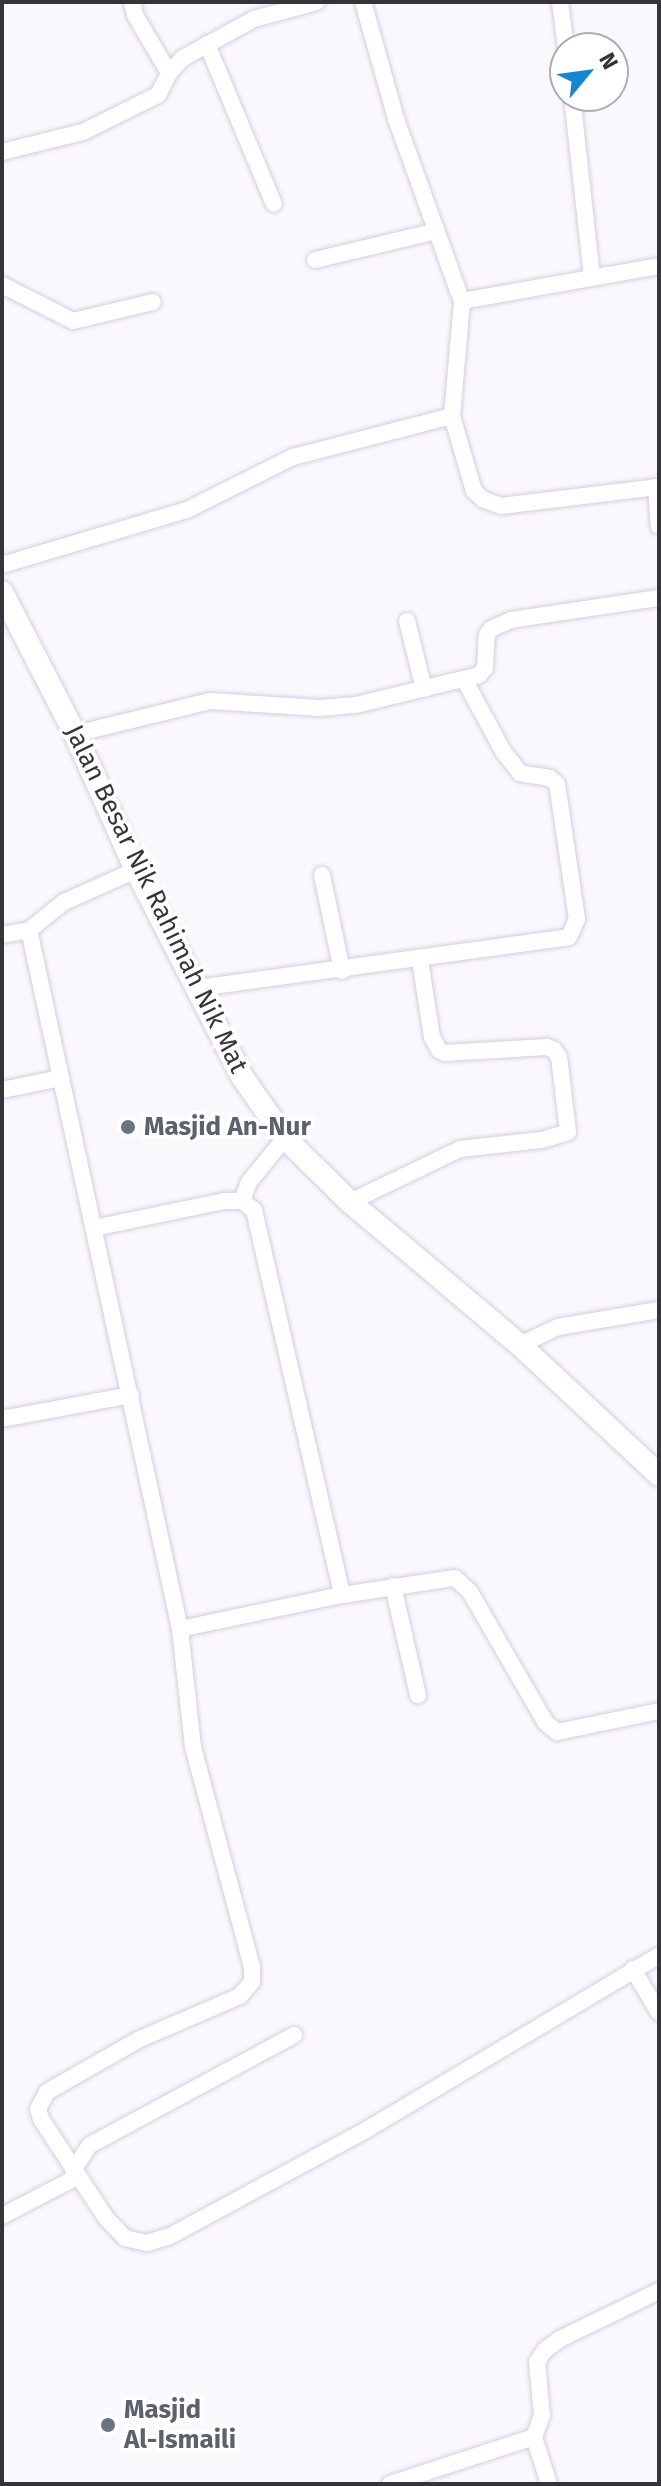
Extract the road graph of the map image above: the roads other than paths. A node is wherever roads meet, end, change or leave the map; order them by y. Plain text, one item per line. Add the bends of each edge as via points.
1 (132, 2) edge
2 (317, 2) edge
3 (363, 2) edge
4 (560, 2) edge
5 (564, 32) edge
6 (207, 44) junction
7 (169, 73) junction
8 (574, 112) edge
9 (2, 152) edge
10 (274, 204) dead end
11 (437, 231) junction
12 (315, 260) dead end
13 (659, 266) edge
14 (592, 278) junction
15 (2, 285) edge
16 (462, 301) junction
17 (153, 302) dead end
18 (452, 416) junction
19 (658, 487) edge
20 (659, 526) edge
21 (2, 565) edge
22 (2, 592) edge
23 (659, 598) edge
24 (407, 621) dead end
25 (464, 679) junction
26 (424, 689) junction
27 (75, 734) junction
28 (136, 870) junction
29 (322, 875) dead end
30 (29, 930) junction
31 (2, 935) edge
32 (420, 960) junction
33 (342, 971) junction
34 (198, 988) junction
35 (61, 1078) junction
36 (2, 1090) edge
37 (285, 1138) junction
38 (242, 1201) junction
39 (350, 1202) junction
40 (94, 1228) junction
41 (659, 1310) edge
42 (520, 1345) junction
43 (131, 1395) junction
44 (2, 1419) edge
45 (659, 1475) edge
46 (393, 1586) junction
47 (342, 1595) junction
48 (180, 1629) junction
49 (418, 1695) dead end
50 (659, 1711) edge
51 (659, 1955) edge
52 (633, 1969) junction
53 (659, 2013) edge
54 (294, 2035) dead end
55 (75, 2174) junction
56 (2, 2216) edge
57 (659, 2291) edge
58 (534, 2437) junction
59 (390, 2484) edge
60 (549, 2484) edge

1 - 7 street
2 - 6 street via 254,19
3 - 11 street via 396,119
4 - 5 street
6 - 7 street
6 - 10 street
7 - 9 street via 156,97 83,132
8 - 14 street
11 - 12 street
11 - 16 street
13 - 14 street
14 - 16 street
15 - 17 street via 73,321
16 - 18 street
18 - 19 street via 474,491 501,506
18 - 21 street via 293,457 187,510
19 - 20 street
22 - 27 street, Jalan Besar Nik Rahimah Nik Mat
23 - 25 street via 499,624 487,635 485,668
24 - 26 street
25 - 26 street
25 - 32 street via 520,773 557,784 576,929 560,941
26 - 27 street via 320,708 210,701
27 - 28 street, Jalan Besar Nik Rahimah Nik Mat
28 - 30 street via 64,902
28 - 34 street, Jalan Besar Nik Rahimah Nik Mat
29 - 33 street
30 - 31 street
30 - 35 street
32 - 33 street
32 - 39 street via 432,1037 439,1050 554,1050 568,1132 460,1149
33 - 34 street
34 - 37 street, Jalan Besar Nik Rahimah Nik Mat via 243,1078
35 - 36 street
35 - 40 street
37 - 38 street via 249,1182
37 - 39 street, Jalan Besar Nik Rahimah Nik Mat
38 - 40 street
38 - 47 street via 254,1210 259,1227
39 - 42 street, Jalan Besar Nik Rahimah Nik Mat
40 - 43 street
41 - 42 street via 558,1327
42 - 45 street, Jalan Besar Nik Rahimah Nik Mat
43 - 44 street
43 - 48 street
46 - 47 street
46 - 49 street
46 - 50 street via 445,1577 464,1583 546,1723 557,1732
47 - 48 street
48 - 55 street via 193,1747 252,1982 240,1996 138,2040 47,2092 38,2109 41,2119
51 - 52 street
52 - 53 street
52 - 55 street via 374,2125 170,2236 147,2243 125,2238
54 - 55 street via 90,2145
55 - 56 street
57 - 58 street via 545,2350 537,2362 542,2415
58 - 59 street
58 - 60 street

